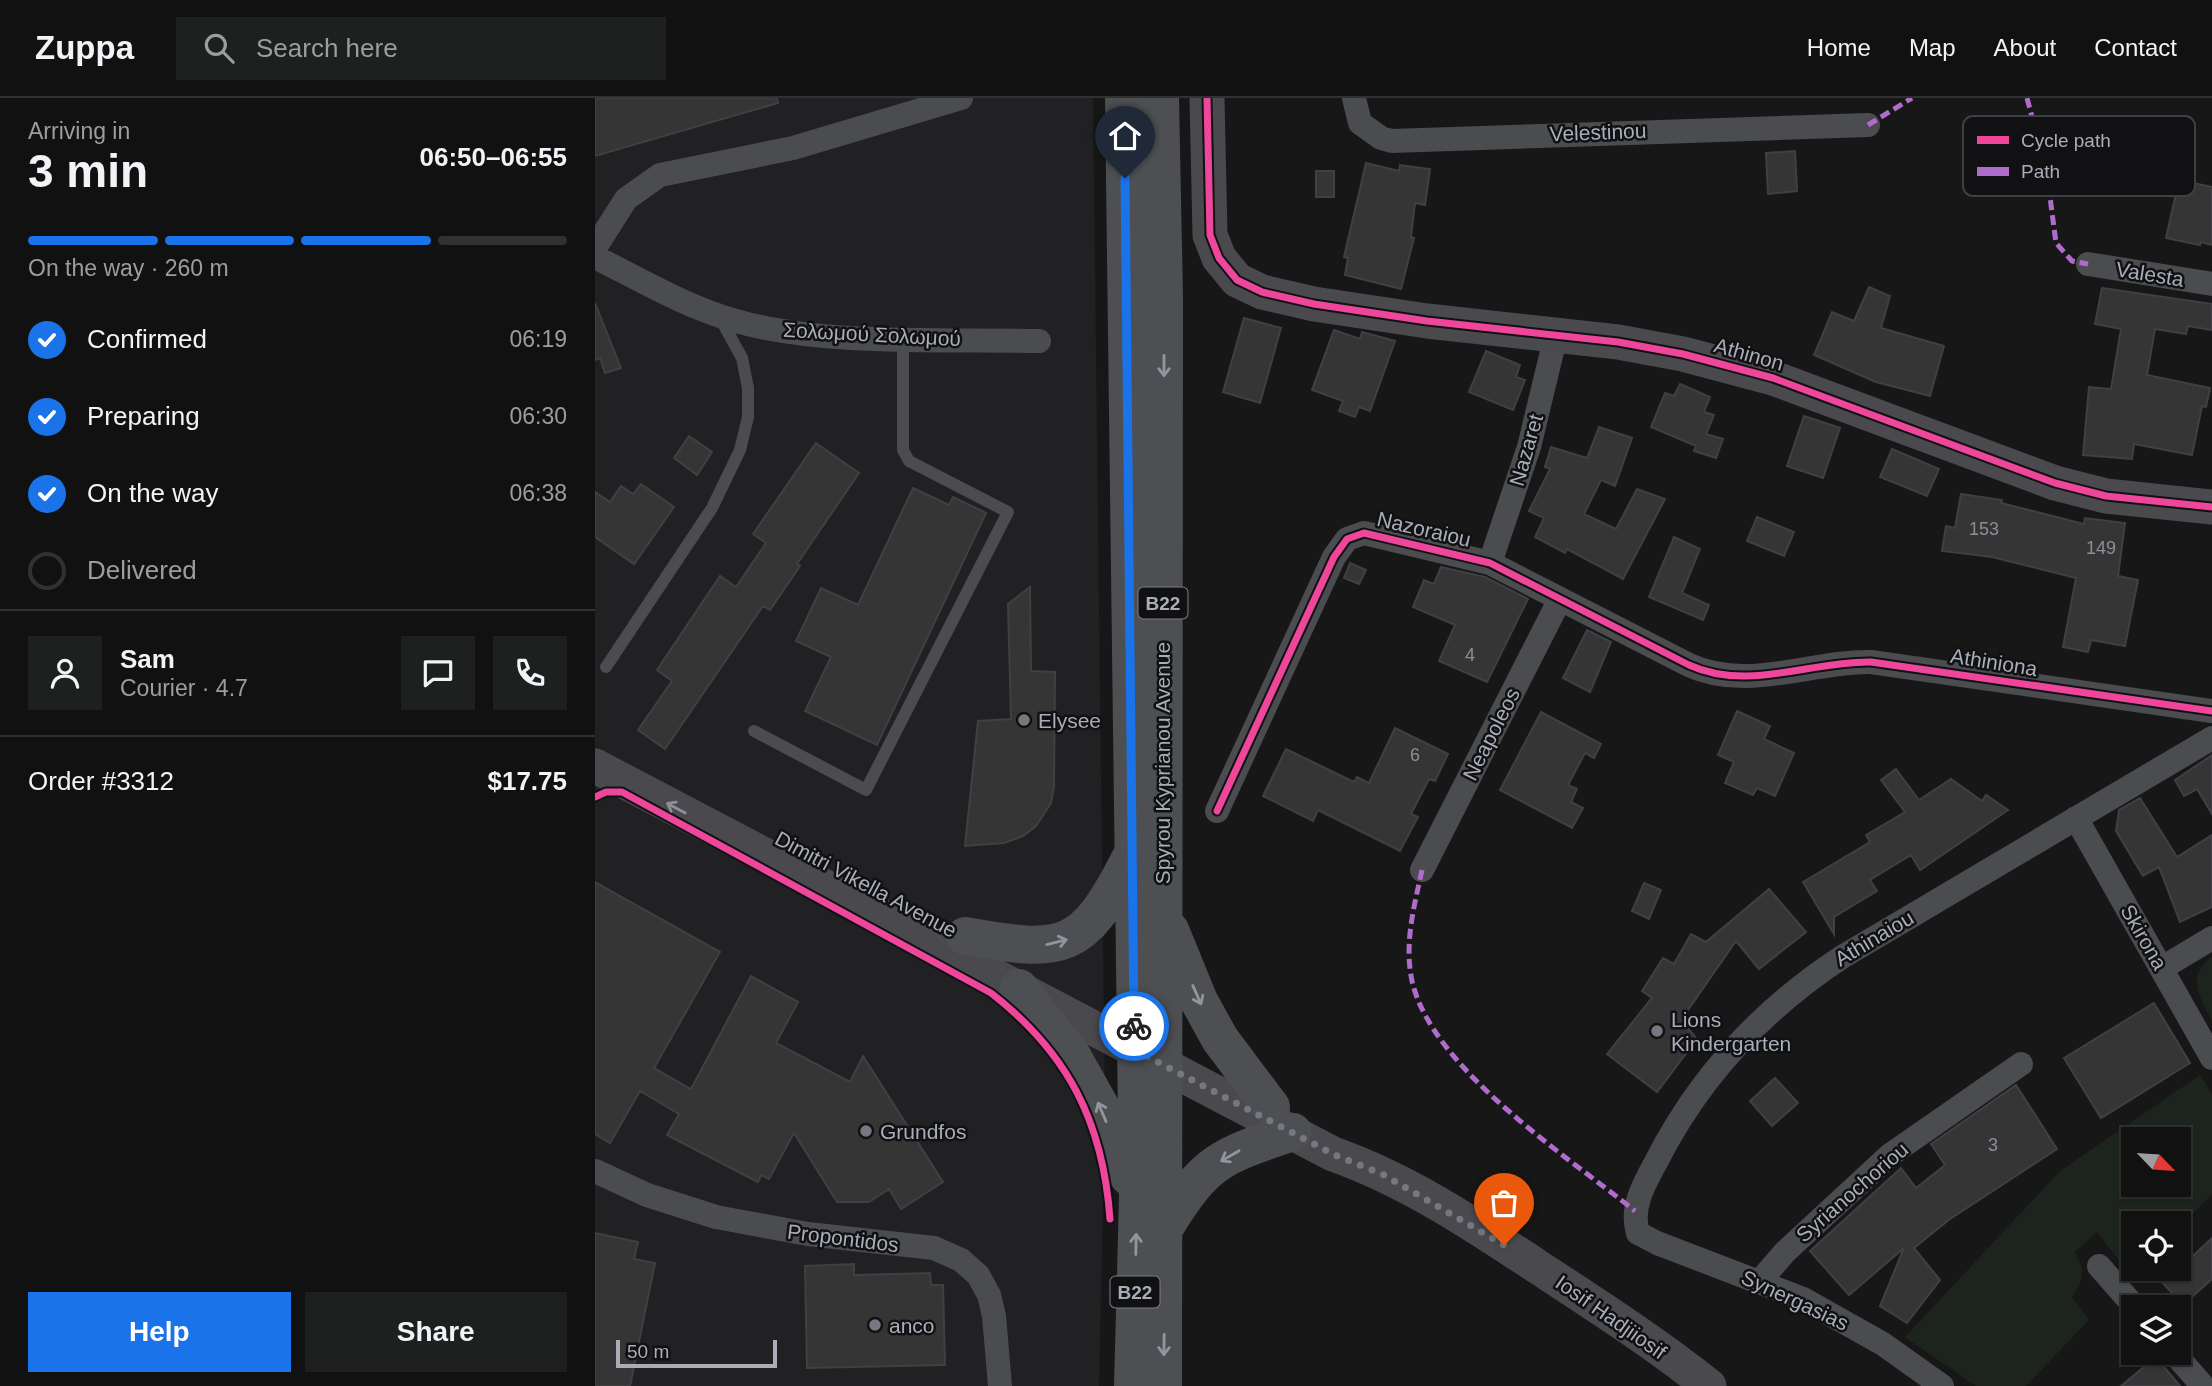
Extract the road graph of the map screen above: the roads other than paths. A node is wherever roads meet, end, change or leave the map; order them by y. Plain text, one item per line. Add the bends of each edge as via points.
1 (961, 98) edge
2 (1124, 98) edge
3 (1160, 98) edge
4 (1207, 98) edge
5 (1354, 98) edge
6 (1868, 125) dead end
7 (595, 248) edge
8 (595, 257) edge
9 (2088, 264) dead end
10 (2212, 284) edge
11 (718, 315) junction
12 (1556, 335) junction
13 (903, 338) junction
14 (1039, 341) dead end
15 (2212, 507) edge
16 (1490, 563) junction
17 (1560, 599) junction
18 (606, 667) dead end
19 (1770, 674) joint
20 (2212, 710) edge
21 (754, 730) dead end
22 (2212, 738) edge
23 (595, 740) edge
24 (595, 766) edge
25 (1217, 811) dead end
26 (2075, 818) junction
27 (1132, 855) junction
28 (1422, 870) dead end
29 (1162, 909) junction
30 (965, 936) junction
31 (2212, 938) edge
32 (2162, 968) junction
33 (1019, 988) junction
34 (1149, 1049) junction
35 (2212, 1058) edge
36 (2021, 1064) dead end
37 (1282, 1120) junction
38 (595, 1171) edge
39 (1137, 1198) junction
40 (1165, 1227) junction
41 (1638, 1233) joint
42 (2099, 1266) dead end
43 (1760, 1281) junction
44 (2124, 1295) edge
45 (2185, 1365) edge
46 (1000, 1386) edge
47 (1133, 1386) edge
48 (1163, 1386) edge
49 (1709, 1386) edge
50 (1942, 1386) edge
51 (2203, 1386) edge

1 - 7 street via 793,148 660,175 626,199
2 - 27 main road, Spyrou Kyprianou Avenue / B22
3 -> 29 main road, Spyrou Kyprianou Avenue / B22 via 1164,284
4 - 12 main road, Athinon via 1210,236 1219,258 1237,279 1262,292 1314,304
5 - 6 street, Velestinou via 1360,122 1392,141
8 - 11 street, Σολωμού Σολωμού
9 - 10 street, Valesta
11 - 13 street, Σολωμού Σολωμού via 805,334
11 - 18 lane via 743,358 748,388 748,417 740,450 712,508
12 - 15 main road, Athinon via 1683,354 1773,378 2055,483 2106,496
12 - 16 street, Nazaret via 1529,447
13 - 14 street, Σολωμού Σολωμού
13 - 21 lane via 903,450 909,461 1008,512 866,790
16 - 17 street, Nazoraiou
16 - 25 street, Nazoraiou via 1376,534 1355,534 1347,539 1334,557
17 - 19 street, Nazoraiou via 1700,669 1735,677
17 - 28 street, Neapoleos
19 - 20 street, Athiniona via 1871,662
22 - 26 street, Athinaiou
23 - 30 main road, Dimitri Vikella Avenue
33 -> 24 main road, Dimitri Vikella Avenue
26 - 32 street, Skirona
26 - 41 street, Athinaiou via 1842,957 1767,1015 1704,1083 1668,1137 1639,1197
30 -> 27 main road via 1038,946 1070,938 1105,907
27 - 34 main road, Spyrou Kyprianou Avenue / B22
29 - 34 main road, Spyrou Kyprianou Avenue / B22
29 -> 37 main road via 1199,1001 1220,1039
30 - 34 main road, Dimitri Vikella Avenue
31 - 32 street
32 - 35 street, Skirona
33 - 34 main road, Dimitri Vikella Avenue
39 -> 33 main road via 1100,1106 1080,1070
34 - 37 main road, Iosif Hadjiiosif
34 - 39 main road, Spyrou Kyprianou Avenue / B22
34 - 40 main road, Spyrou Kyprianou Avenue / B22
36 - 43 street, Syrianochoriou via 1890,1155 1784,1252
37 -> 40 main road via 1211,1167 1187,1191
37 - 49 main road, Iosif Hadjiiosif via 1333,1154 1366,1165 1482,1230
38 - 46 street, Propontidos via 647,1195 716,1217 807,1234 933,1248 961,1260 978,1275 989,1295
47 -> 39 main road, Spyrou Kyprianou Avenue / B22
40 -> 48 main road, Spyrou Kyprianou Avenue / B22
41 - 43 street, Synergasias
42 - 44 street
43 - 50 street, Synergasias via 1845,1322
45 - 51 street

